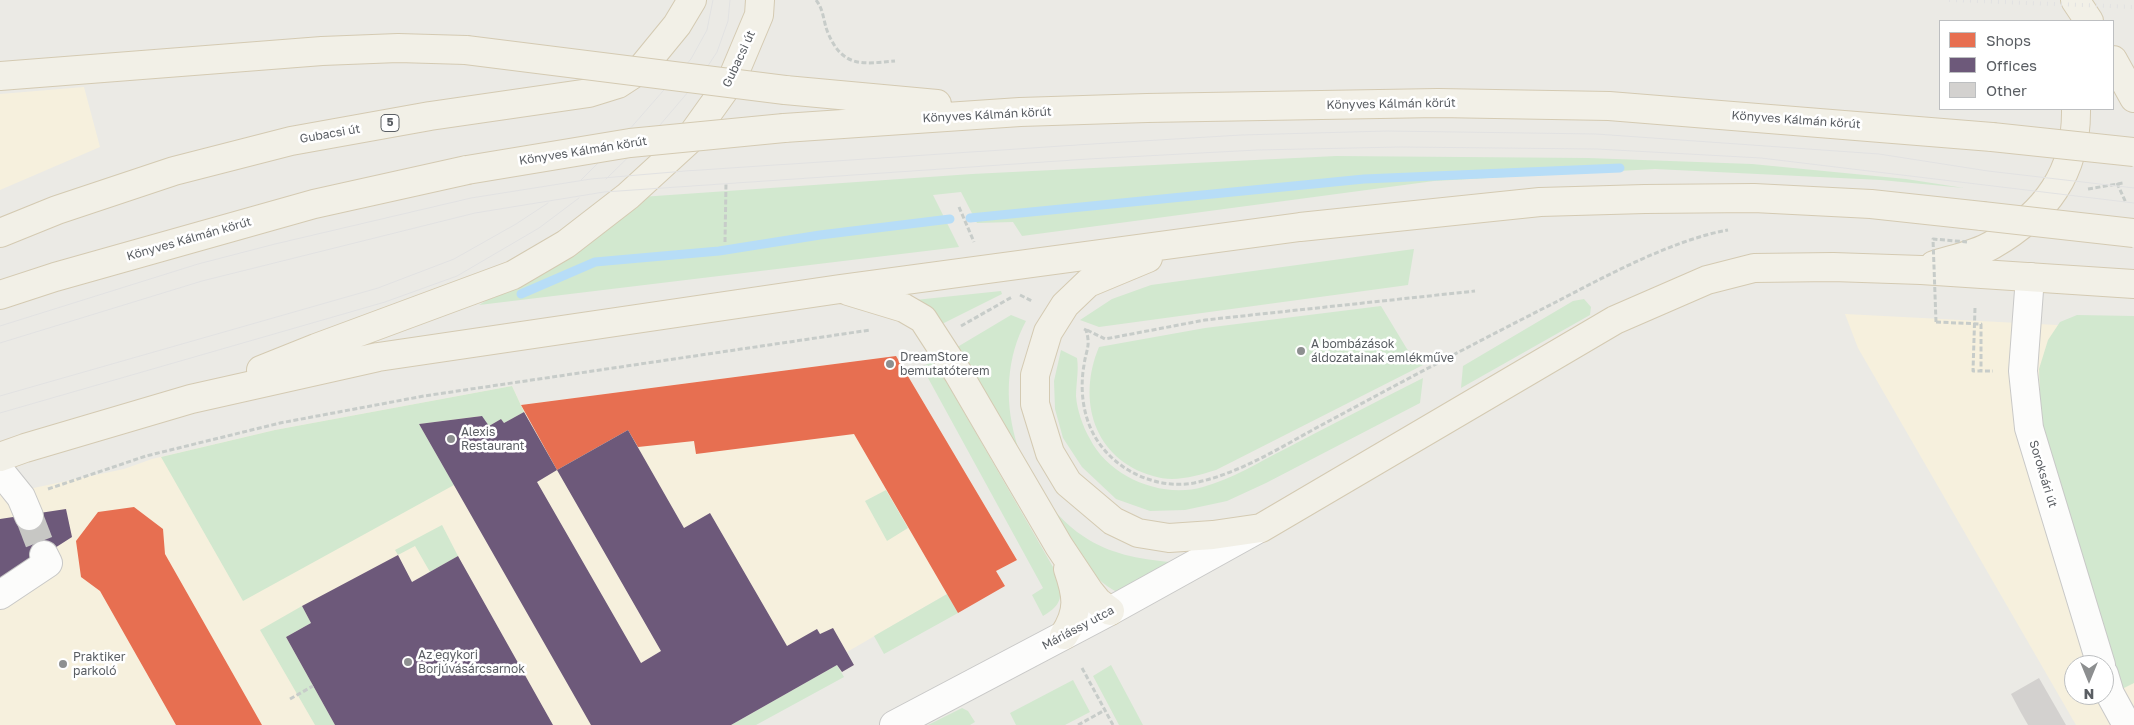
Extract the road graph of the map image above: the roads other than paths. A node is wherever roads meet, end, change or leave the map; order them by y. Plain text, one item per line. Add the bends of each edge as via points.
1 (692, 0) edge
2 (760, 0) edge
3 (2068, 0) edge
4 (2075, 0) edge
5 (2070, 20) edge
6 (2087, 20) edge
7 (2114, 62) edge
8 (0, 76) edge
9 (2134, 98) edge
10 (2076, 110) edge
11 (1020, 112) junction
12 (2134, 152) edge
13 (2134, 232) edge
14 (0, 233) edge
15 (1192, 242) junction
16 (1921, 270) junction
17 (2030, 277) junction
18 (2134, 284) edge
19 (840, 289) junction
20 (0, 295) edge
21 (191, 399) junction
22 (0, 457) edge
23 (0, 471) edge
24 (25, 507) tunnel mouth
25 (1261, 528) junction
26 (1059, 546) junction
27 (46, 559) dead end
28 (0, 595) edge
29 (1110, 611) junction
30 (1064, 635) junction
31 (2098, 655) edge
32 (2114, 701) edge
33 (894, 725) edge
34 (2127, 725) edge

1 - 14 main road, Gubacsi út / 5 via 677,25 641,69 618,84 590,93 430,116 291,141 174,171 57,210
2 - 21 main road, Gubacsi út via 759,15 732,79 687,142 628,196 566,244 513,275 316,348
3 - 5 main road
4 - 6 main road
7 - 9 main road
8 - 11 main road, bridge via 322,52 398,48 466,50 785,90
10 - 16 main road via 2075,142 2066,172 2050,197 2028,219 1991,246
11 - 12 main road, Könyves Kálmán körút, bridge via 1438,103 1609,106 1992,137
11 - 20 main road, Könyves Kálmán körút, bridge via 784,128 630,143 467,170 314,204
13 - 15 main road, bridge via 1871,204 1754,198 1635,199 1540,202 1430,212
15 - 19 main road
15 - 25 main road via 1088,283 1065,305 1048,332 1037,367 1035,404 1050,453 1068,483 1113,521 1138,533 1169,538
16 - 17 main road
16 - 25 main road via 1754,268 1707,280 1615,320
17 - 18 main road
17 - 31 street, Soroksári út via 2023,370 2029,428
19 - 21 main road via 378,357
19 - 26 main road via 904,308 923,319
21 - 22 main road
23 - 24 street
25 - 29 street, Máriássy utca
26 - 29 main road via 1089,591
26 - 30 main road via 1076,597 1073,622
27 - 28 street
29 - 30 street, Máriássy utca
30 - 33 street, Máriássy utca
32 - 34 street

